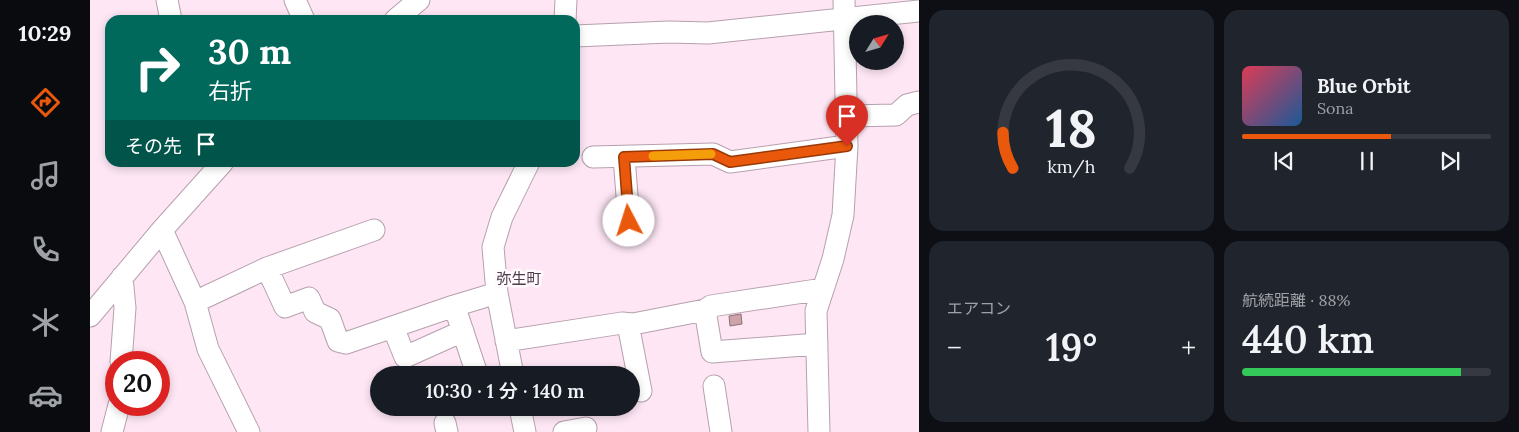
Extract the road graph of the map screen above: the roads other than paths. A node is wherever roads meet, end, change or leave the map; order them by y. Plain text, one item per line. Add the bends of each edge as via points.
1 (167, 0) edge
2 (295, 0) edge
3 (419, 0) edge
4 (566, 0) edge
5 (843, 10) edge
6 (919, 11) edge
7 (169, 15) edge
8 (302, 15) edge
9 (401, 15) edge
10 (565, 15) edge
11 (580, 36) edge
12 (919, 102) edge
13 (848, 116) junction
14 (847, 146) junction
15 (593, 157) dead end
16 (624, 157) junction
17 (214, 167) edge
18 (527, 167) edge
19 (629, 221) dead end
20 (162, 230) junction
21 (374, 230) dead end
22 (267, 268) junction
23 (122, 277) junction
24 (823, 289) junction
25 (496, 293) junction
26 (194, 302) junction
27 (454, 306) junction
28 (706, 310) junction
29 (90, 316) edge
30 (628, 324) junction
31 (393, 327) junction
32 (463, 331) junction
33 (506, 341) junction
34 (817, 344) junction
35 (122, 351) edge
36 (474, 366) edge
37 (511, 366) edge
38 (714, 386) dead end
39 (641, 391) dead end
40 (116, 416) edge
41 (522, 416) edge
42 (586, 428) dead end
43 (112, 432) edge
44 (249, 432) edge
45 (525, 432) edge
46 (564, 432) edge
47 (721, 432) edge
48 (819, 432) edge

1 - 7 street
2 - 8 street
3 - 9 street
4 - 10 street
5 - 6 street
5 - 11 street via 708,33
5 - 13 street
12 - 13 street via 907,105 896,115
13 - 14 street
14 - 16 street via 730,162 713,154
14 - 24 street via 843,215
15 - 16 street
16 - 19 street
17 - 20 street
18 - 25 street via 502,217 493,247
20 - 23 street
20 - 26 street
21 - 22 street
22 - 26 street
22 - 31 street via 285,307 309,298 315,312 330,319 338,341 346,343
23 - 29 street
23 - 35 street via 125,308
24 - 28 street via 711,306
24 - 34 street via 816,312
25 - 27 street
25 - 33 street
26 - 44 street via 208,349
27 - 31 street
27 - 32 street
28 - 30 street
28 - 34 street via 712,352
30 - 33 street
30 - 39 street
31 - 32 street via 405,357
32 - 36 street
33 - 37 street
34 - 48 street
38 - 47 street
40 - 43 street
41 - 45 street
42 - 46 street

